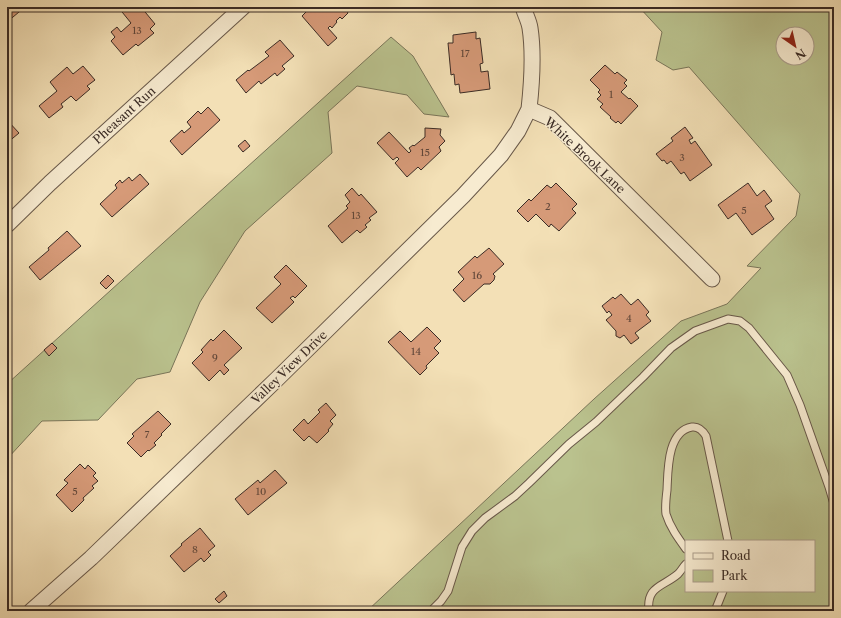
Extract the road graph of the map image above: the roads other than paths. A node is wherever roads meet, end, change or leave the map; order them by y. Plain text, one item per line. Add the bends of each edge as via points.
1 (243, 7) edge
2 (523, 7) edge
3 (529, 109) junction
4 (7, 225) edge
5 (712, 279) dead end
6 (834, 504) edge
7 (728, 540) edge
8 (685, 548) edge
9 (685, 565) edge
10 (723, 592) edge
11 (31, 611) edge
12 (431, 611) edge
13 (649, 611) edge
14 (715, 611) edge

1 - 4 street, Pheasant Run
2 - 3 street via 530,27 532,49
3 - 5 street, White Brook Lane via 550,118
3 - 11 street, Valley View Drive via 518,131 501,155 463,196 91,558
6 - 12 lane via 800,405 786,375 749,328 740,321 728,319 695,331 671,348 525,487 485,518 472,531 462,547 448,590
7 - 8 lane via 706,436 700,428 693,426 682,430 676,438 670,454 668,477 666,513 670,526
9 - 13 lane via 678,574 657,587 649,599
10 - 14 lane

